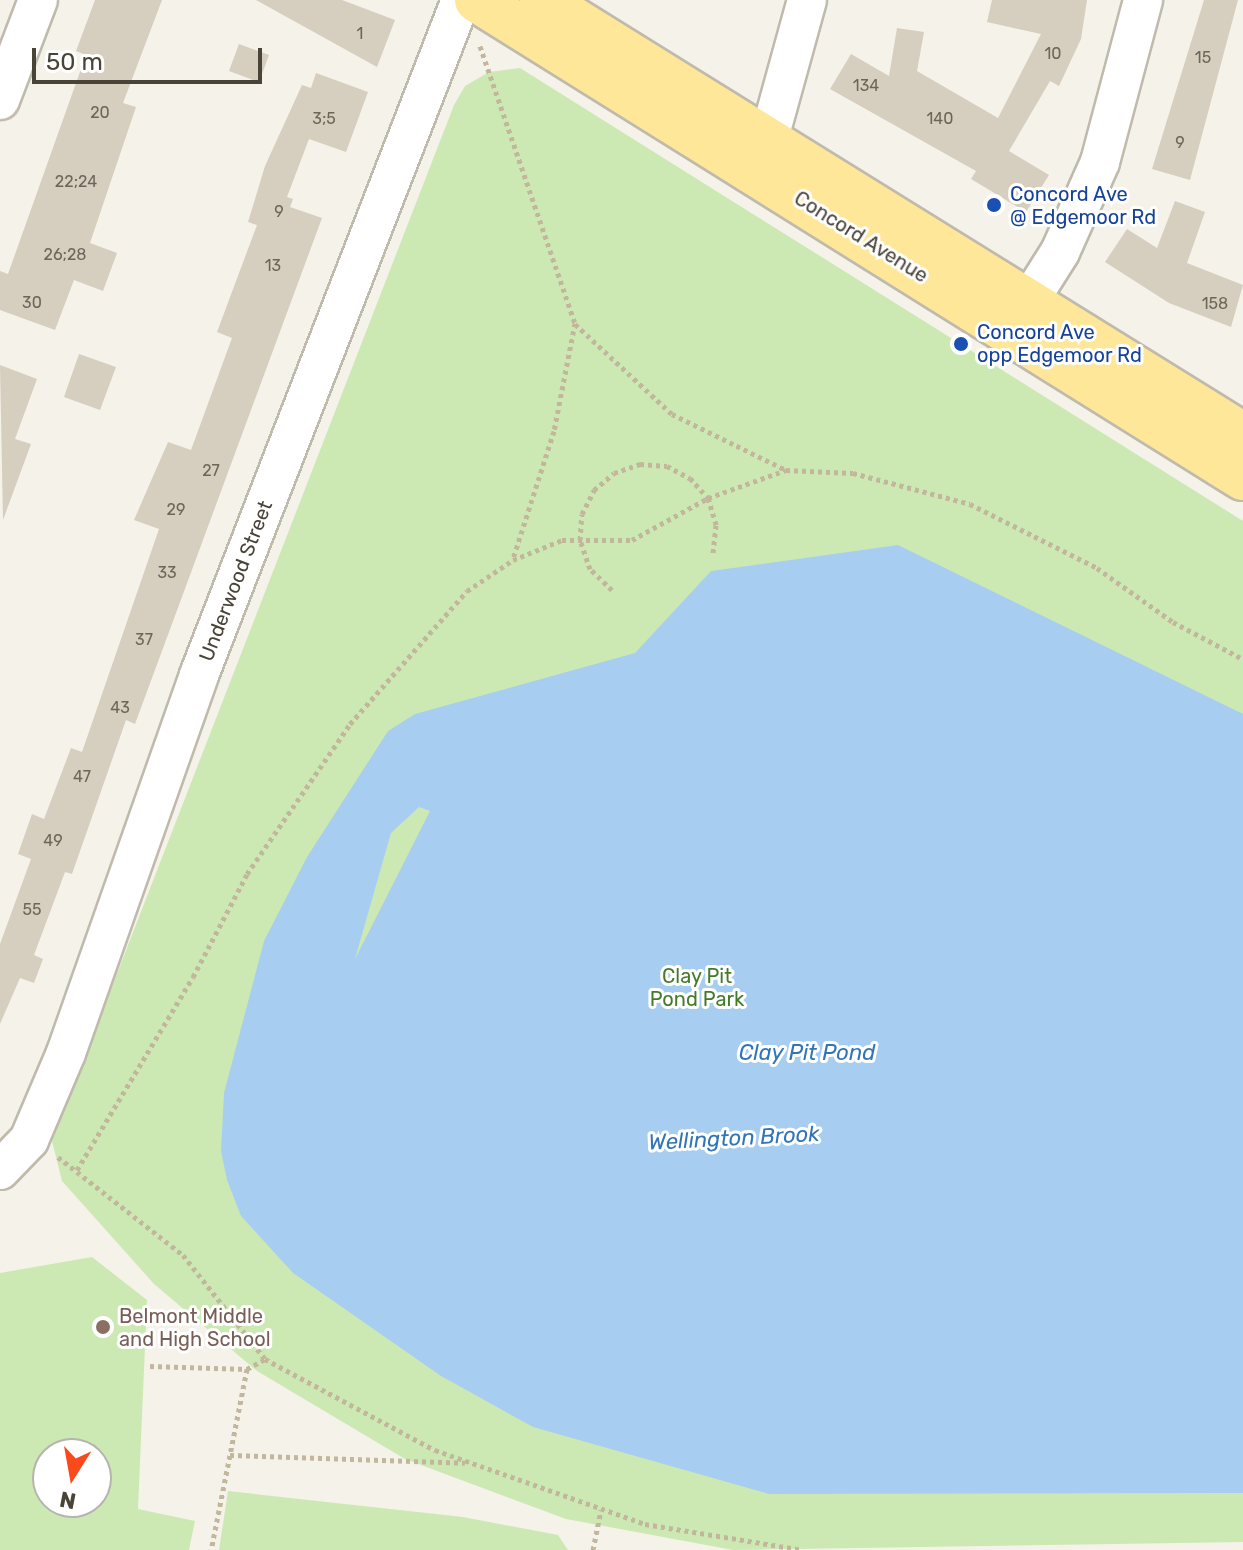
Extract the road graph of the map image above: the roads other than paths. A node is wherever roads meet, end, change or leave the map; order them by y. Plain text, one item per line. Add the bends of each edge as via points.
1 (38, 0) edge
2 (461, 0) edge
3 (477, 0) edge
4 (542, 0) edge
5 (807, 0) edge
6 (1143, 0) edge
7 (0, 100) edge
8 (765, 156) junction
9 (1020, 315) junction
10 (1243, 435) edge
11 (1243, 478) edge
12 (21, 1161) edge

1 - 7 street
2 - 12 street, Underwood Street via 199,675 66,1053
3 - 8 main road, Concord Avenue
4 - 8 main road, Concord Avenue
5 - 8 street
6 - 9 street via 1100,162 1066,241
8 - 9 main road, Concord Avenue
9 - 10 main road, Concord Avenue
9 - 11 main road, Concord Avenue

